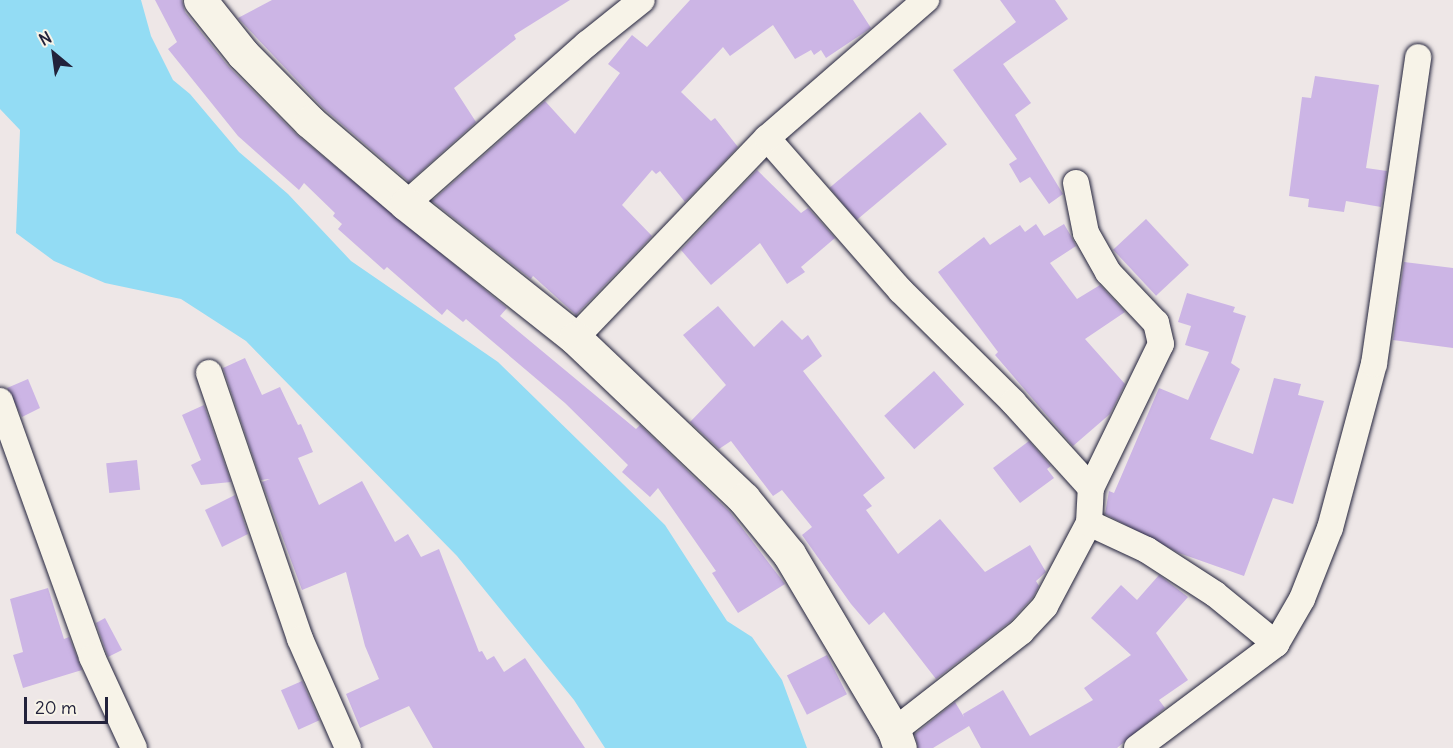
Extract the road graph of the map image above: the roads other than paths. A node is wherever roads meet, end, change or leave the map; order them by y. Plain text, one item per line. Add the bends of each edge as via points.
1 (642, 0) edge
2 (926, 0) edge
3 (209, 3) edge
4 (1418, 57) dead end
5 (767, 138) junction
6 (1076, 183) dead end
7 (406, 204) junction
8 (575, 338) junction
9 (209, 373) dead end
10 (0, 401) edge
11 (1090, 488) junction
12 (1089, 523) junction
13 (1276, 644) junction
14 (897, 740) edge
15 (134, 748) edge
16 (348, 748) edge
17 (1137, 748) edge

1 - 7 street
2 - 5 street
3 - 7 main road via 280,93
4 - 13 street via 1374,364 1330,528 1302,599
5 - 8 street
5 - 11 street via 901,291 1013,402
6 - 11 street via 1086,233 1108,272 1156,323 1161,344
7 - 8 main road
8 - 14 main road via 744,499 789,554
9 - 16 street via 300,639
10 - 15 street via 92,657
11 - 12 street
12 - 13 street via 1147,550 1215,594
12 - 14 street via 1045,606 1021,632
13 - 17 street

